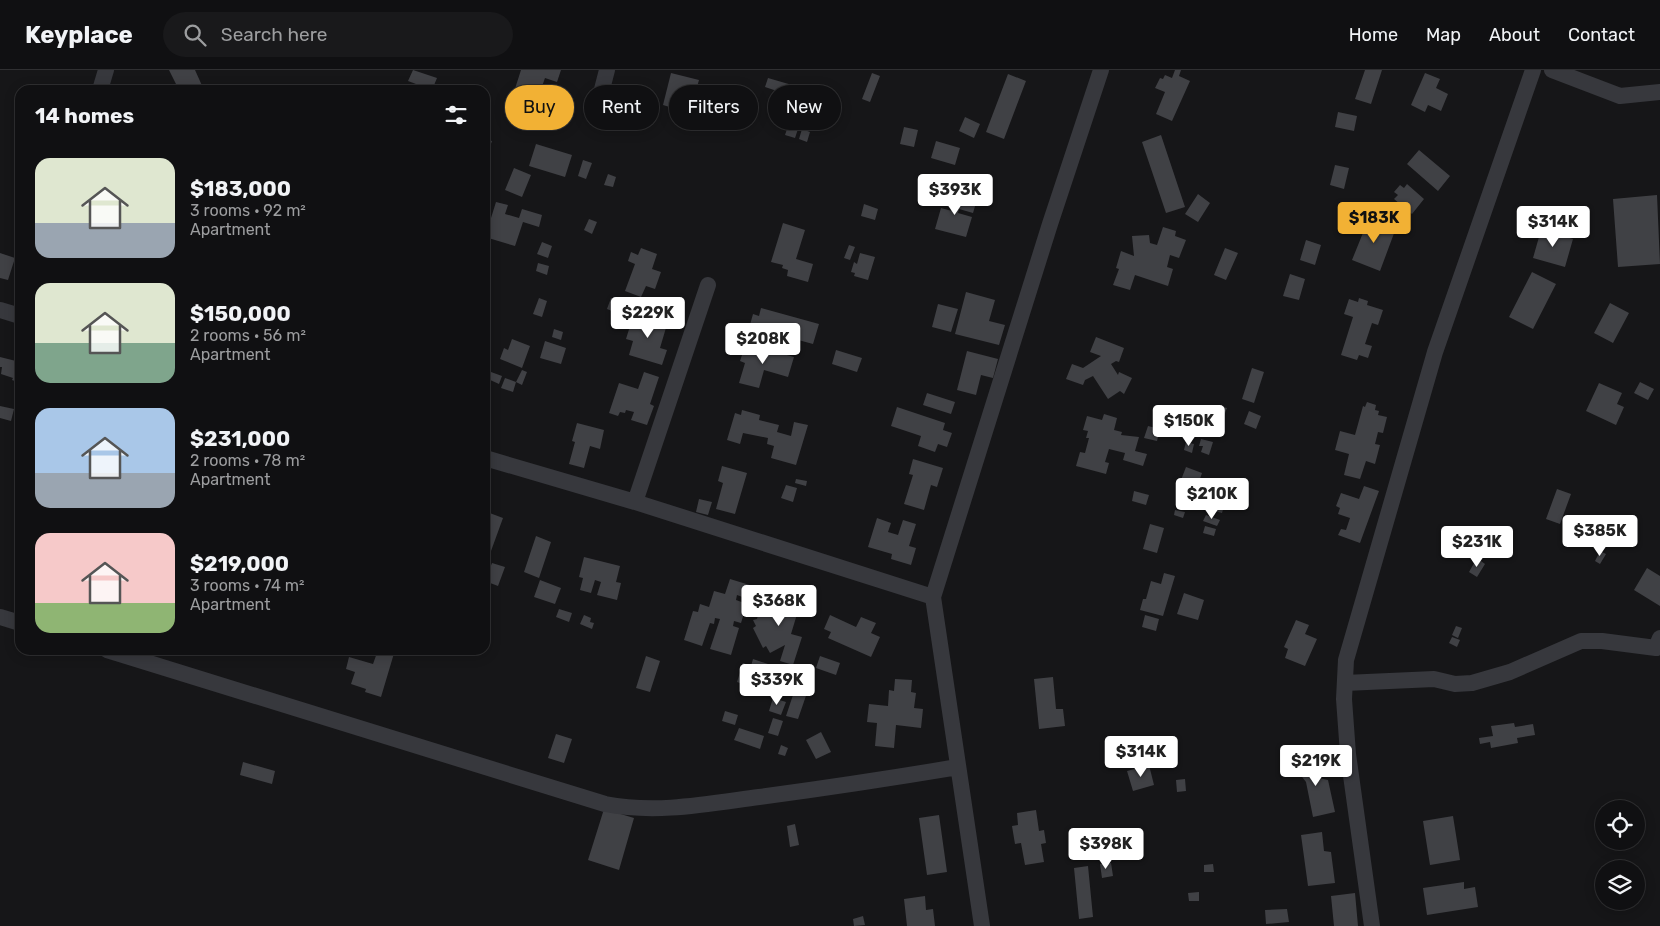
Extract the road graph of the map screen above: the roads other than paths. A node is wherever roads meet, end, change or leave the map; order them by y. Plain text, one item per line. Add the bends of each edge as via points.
1 (106, 70) edge
2 (607, 70) edge
3 (1101, 70) edge
4 (1534, 70) edge
5 (1552, 70) edge
6 (102, 85) edge
7 (603, 85) edge
8 (1660, 92) edge
9 (708, 284) dead end
10 (0, 310) edge
11 (15, 314) edge
12 (490, 459) edge
13 (635, 502) junction
14 (934, 597) junction
15 (0, 617) edge
16 (15, 622) edge
17 (1658, 645) edge
18 (123, 655) edge
19 (1345, 683) junction
20 (958, 767) junction
21 (982, 926) edge
22 (1372, 926) edge

1 - 6 street
2 - 7 street
3 - 14 street
4 - 19 street via 1435,352 1346,660
5 - 8 street via 1620,96
9 - 13 street
10 - 11 street
12 - 13 street
13 - 14 street
14 - 20 street
15 - 16 street
17 - 19 street via 1581,641 1510,672 1472,683 1455,684 1434,679
18 - 20 street via 605,804 632,809 729,802
19 - 22 street via 1348,754
20 - 21 street

